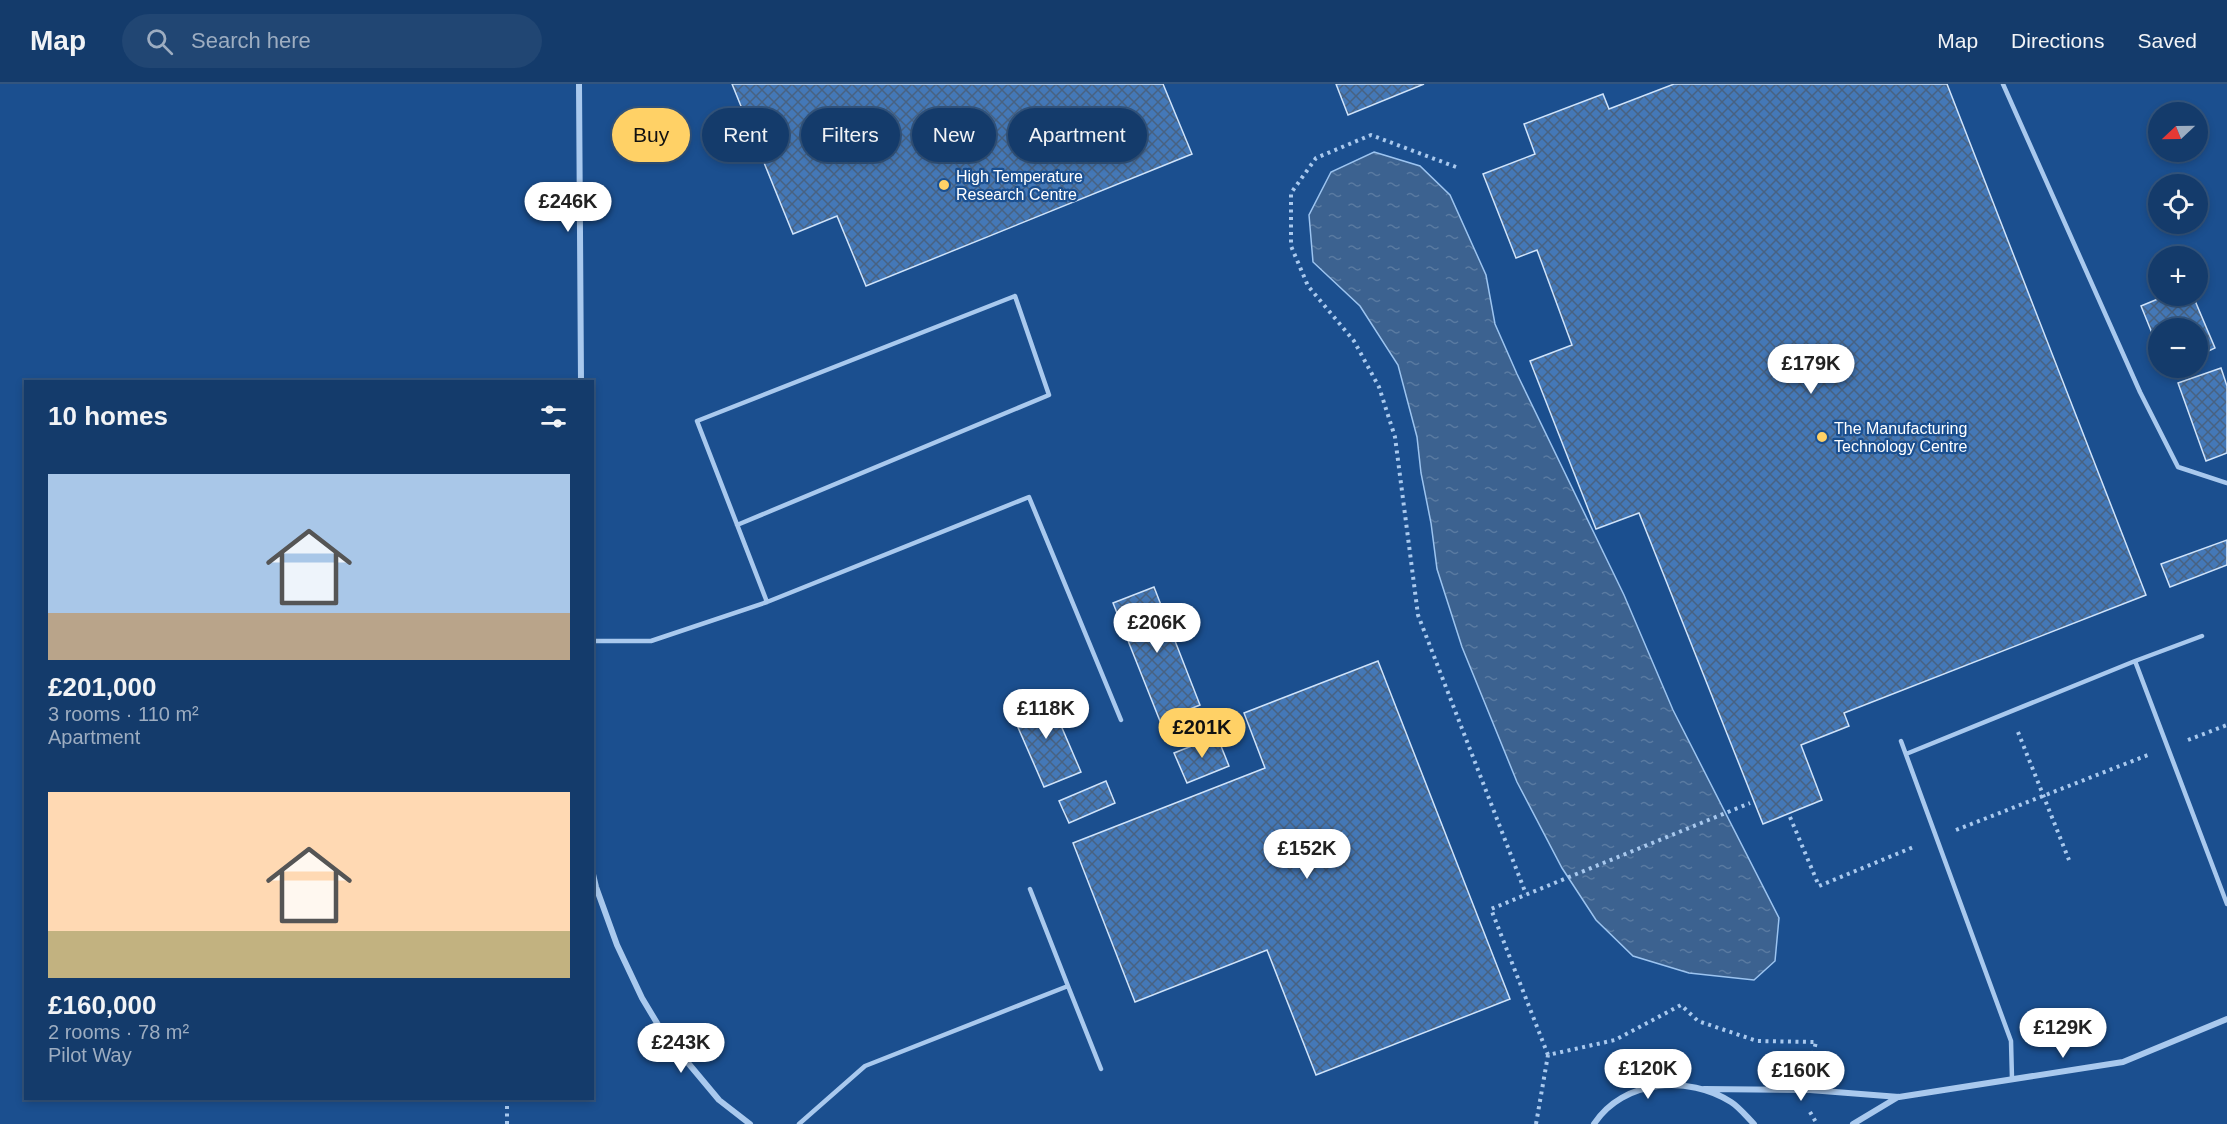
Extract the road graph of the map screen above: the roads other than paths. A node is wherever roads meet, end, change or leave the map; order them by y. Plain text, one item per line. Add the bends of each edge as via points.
1 (579, 84) edge
2 (2003, 84) edge
3 (581, 380) edge
4 (2227, 483) edge
5 (737, 525) junction
6 (767, 602) junction
7 (2202, 636) dead end
8 (594, 641) edge
9 (2135, 660) junction
10 (1120, 720) dead end
11 (1901, 741) dead end
12 (1905, 754) junction
13 (594, 878) edge
14 (1030, 889) dead end
15 (2227, 904) edge
16 (1068, 986) junction
17 (2227, 1019) edge
18 (1101, 1069) dead end
19 (2012, 1079) junction
20 (1704, 1089) junction
21 (1899, 1097) junction
22 (750, 1124) edge
23 (799, 1124) edge
24 (1594, 1124) edge
25 (1754, 1124) edge
26 (1854, 1124) edge

1 - 3 street
2 - 4 lane via 2140,393 2178,467
5 - 5 lane via 697,421 1015,296 1049,395
5 - 6 lane
6 - 8 lane via 651,641
6 - 10 lane via 1029,497
7 - 9 lane
9 - 12 lane
9 - 15 lane
11 - 12 lane
12 - 19 lane via 2011,1041
13 - 22 street via 617,945 663,1033 719,1100
14 - 16 lane
16 - 18 lane
16 - 23 lane via 865,1066
17 - 19 street via 2124,1062
19 - 21 street
20 - 21 street via 1810,1090
20 - 24 street via 1676,1083 1647,1087 1620,1099
20 - 25 street via 1732,1102
21 - 26 street

